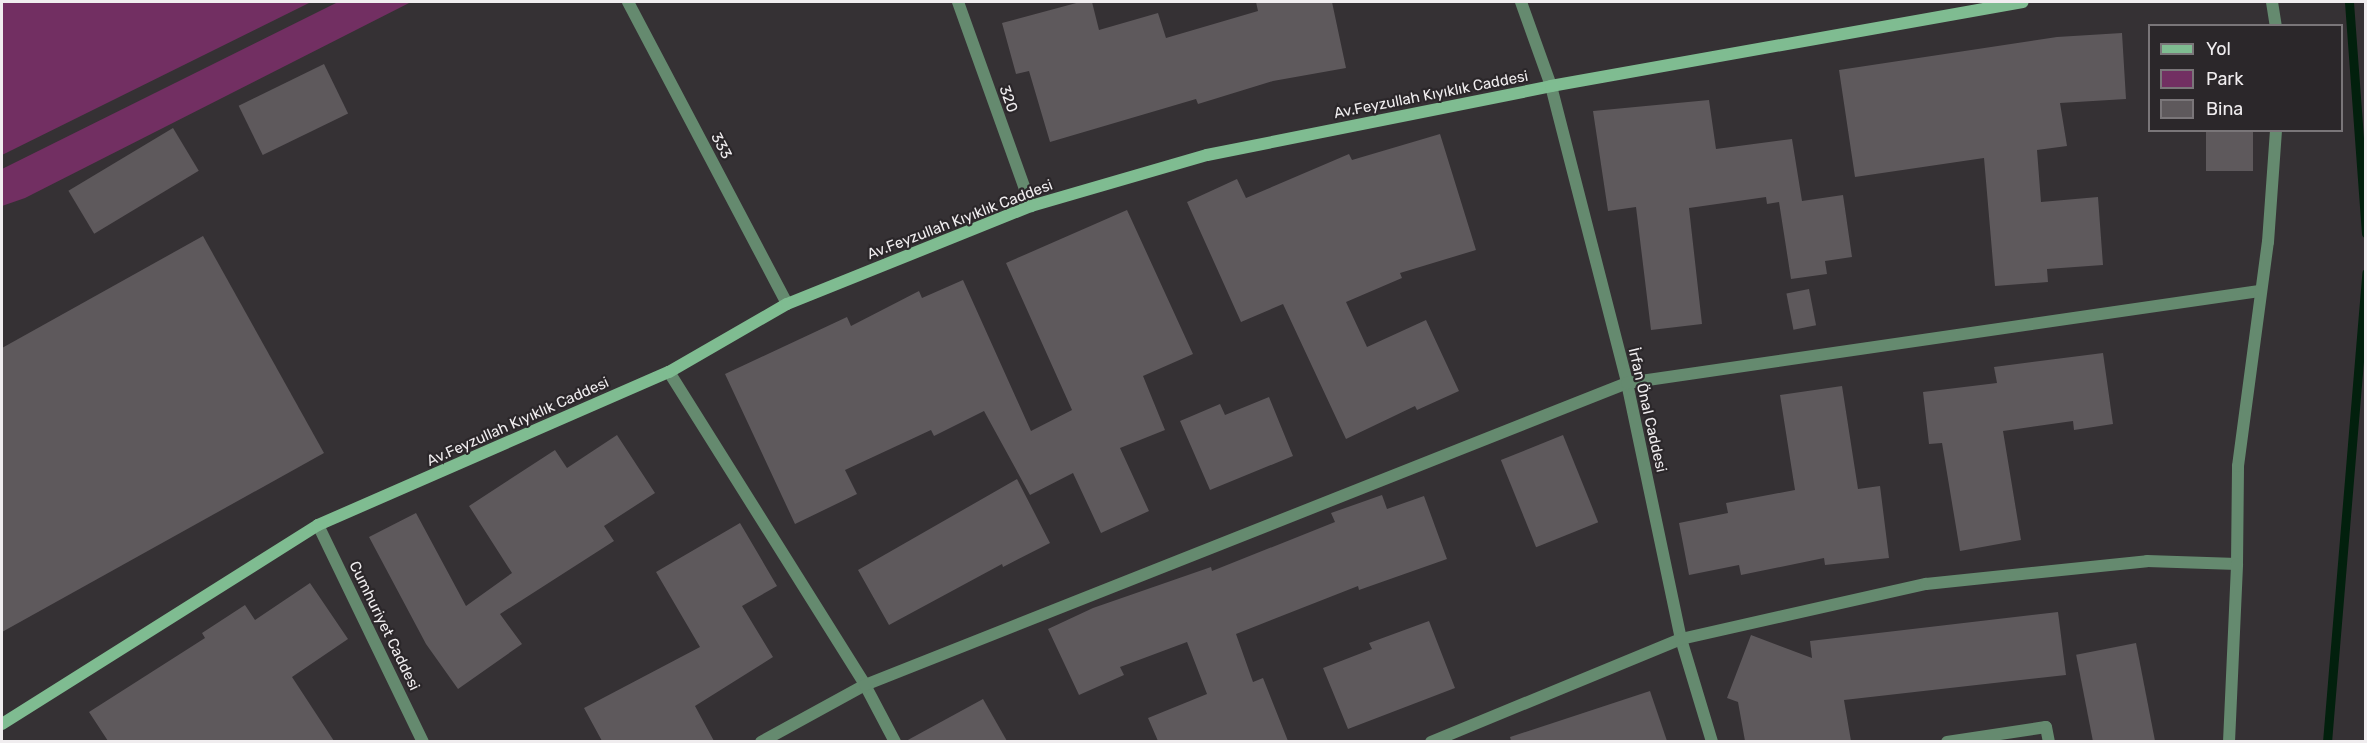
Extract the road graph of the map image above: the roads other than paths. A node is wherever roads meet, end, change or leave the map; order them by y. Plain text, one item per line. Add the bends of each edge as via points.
1 (628, 2) edge
2 (958, 2) edge
3 (1521, 2) edge
4 (2023, 2) edge
5 (2272, 2) edge
6 (2276, 24) edge
7 (1551, 86) junction
8 (2276, 132) edge
9 (1031, 206) junction
10 (2259, 291) junction
11 (787, 304) junction
12 (669, 372) junction
13 (1628, 383) junction
14 (318, 525) junction
15 (2237, 564) junction
16 (1681, 639) junction
17 (865, 685) junction
18 (2, 724) edge
19 (423, 741) edge
20 (761, 741) edge
21 (895, 741) edge
22 (1431, 741) edge
23 (1712, 741) edge
24 (1947, 741) edge
25 (2049, 741) edge
26 (2229, 741) edge

1 - 11 street, 333
2 - 9 street, 320
3 - 7 street, İrfan Önal Caddesi
4 - 7 street, Av.Feyzullah Kıyıklık Caddesi
5 - 6 street
7 - 9 street, Av.Feyzullah Kıyıklık Caddesi via 1208,155
7 - 13 street, İrfan Önal Caddesi
8 - 10 street via 2268,242
9 - 11 street, Av.Feyzullah Kıyıklık Caddesi
10 - 13 street
10 - 15 street via 2238,466
11 - 12 street, Av.Feyzullah Kıyıklık Caddesi
12 - 14 street, Av.Feyzullah Kıyıklık Caddesi
12 - 17 street
13 - 16 street, İrfan Önal Caddesi
13 - 17 street
14 - 18 street, Av.Feyzullah Kıyıklık Caddesi
14 - 19 street, Cumhuriyet Caddesi
15 - 16 street via 2147,561 1926,584
15 - 26 street
16 - 22 street
16 - 23 street, İrfan Önal Caddesi
17 - 20 street
17 - 21 street
24 - 25 street via 2046,727

